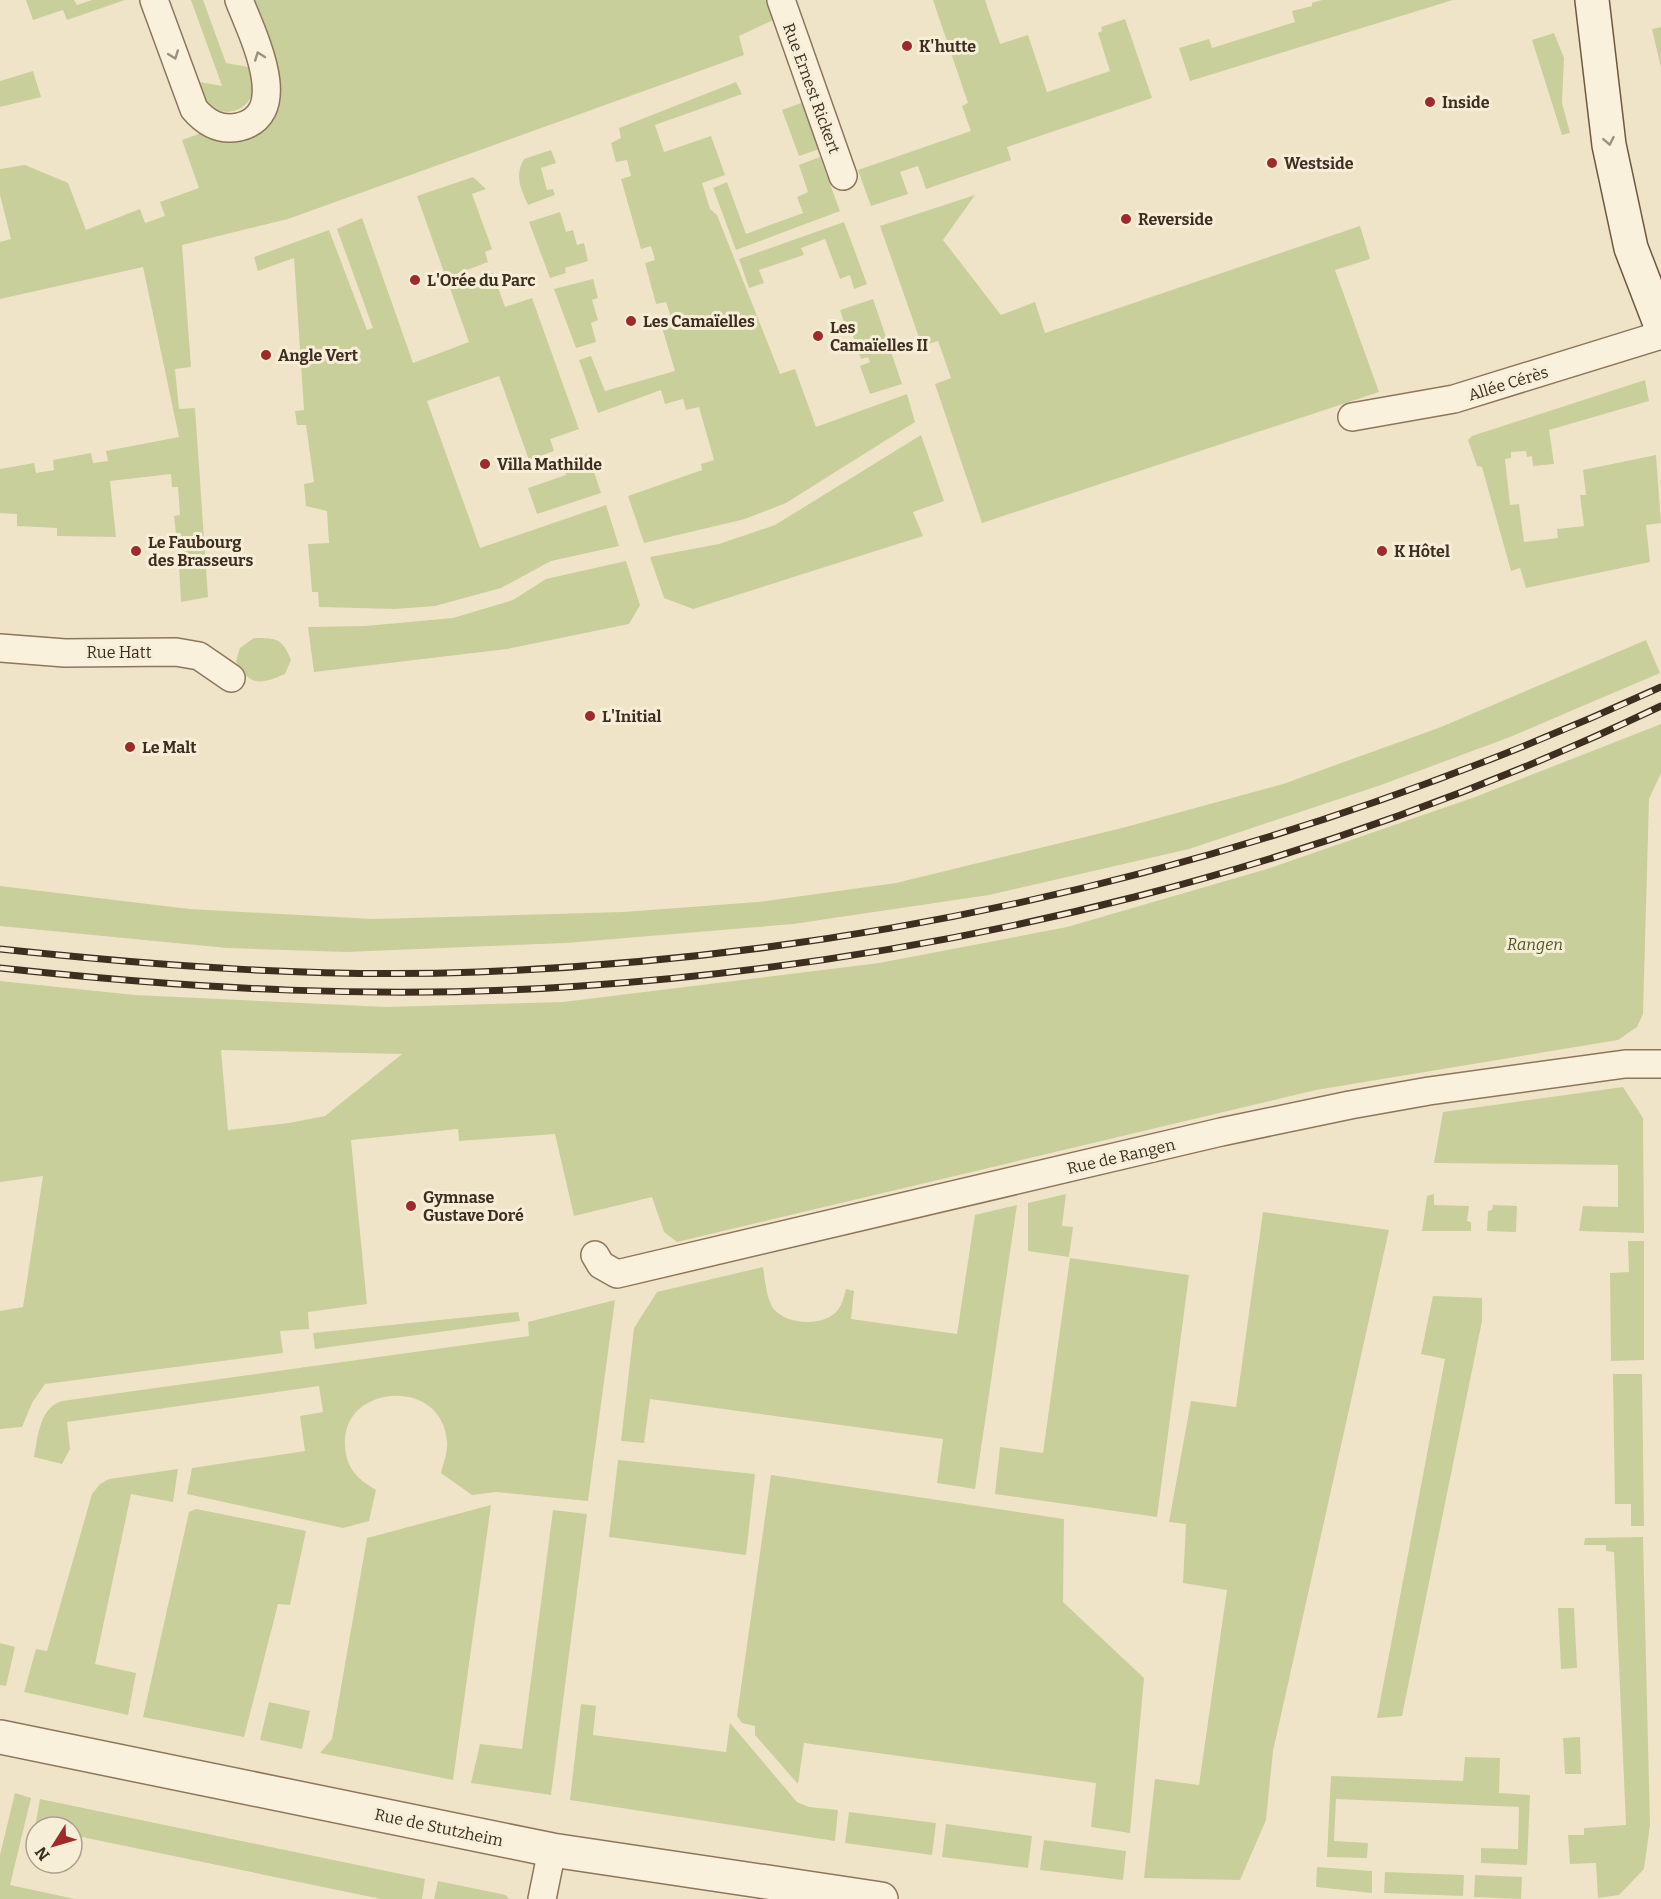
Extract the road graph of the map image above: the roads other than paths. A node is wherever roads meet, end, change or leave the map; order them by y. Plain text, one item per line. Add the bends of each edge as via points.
1 (154, 0) edge
2 (239, 0) edge
3 (781, 0) edge
4 (1592, 0) edge
5 (1597, 0) edge
6 (843, 176) dead end
7 (1661, 282) edge
8 (1661, 326) edge
9 (1661, 335) edge
10 (1352, 417) dead end
11 (0, 648) edge
12 (231, 678) dead end
13 (1661, 1064) edge
14 (595, 1255) dead end
15 (0, 1737) edge
16 (552, 1850) junction
17 (542, 1899) edge
18 (881, 1899) edge

1 -> 2 street via 194,109 203,120 228,129 252,120 264,105 268,87
3 - 6 street, Rue Ernest Rickert
4 -> 8 street via 1603,109 1618,188 1631,248
5 - 7 street via 1614,58
9 - 10 street, Allée Cérès via 1454,399
11 - 12 street, Rue Hatt via 65,653 176,652 199,656
13 - 14 street, Rue de Rangen via 1615,1066 1350,1105 617,1274 601,1265
15 - 16 street, Rue de Stutzheim
16 - 17 street
16 - 18 street, Rue de Stutzheim

